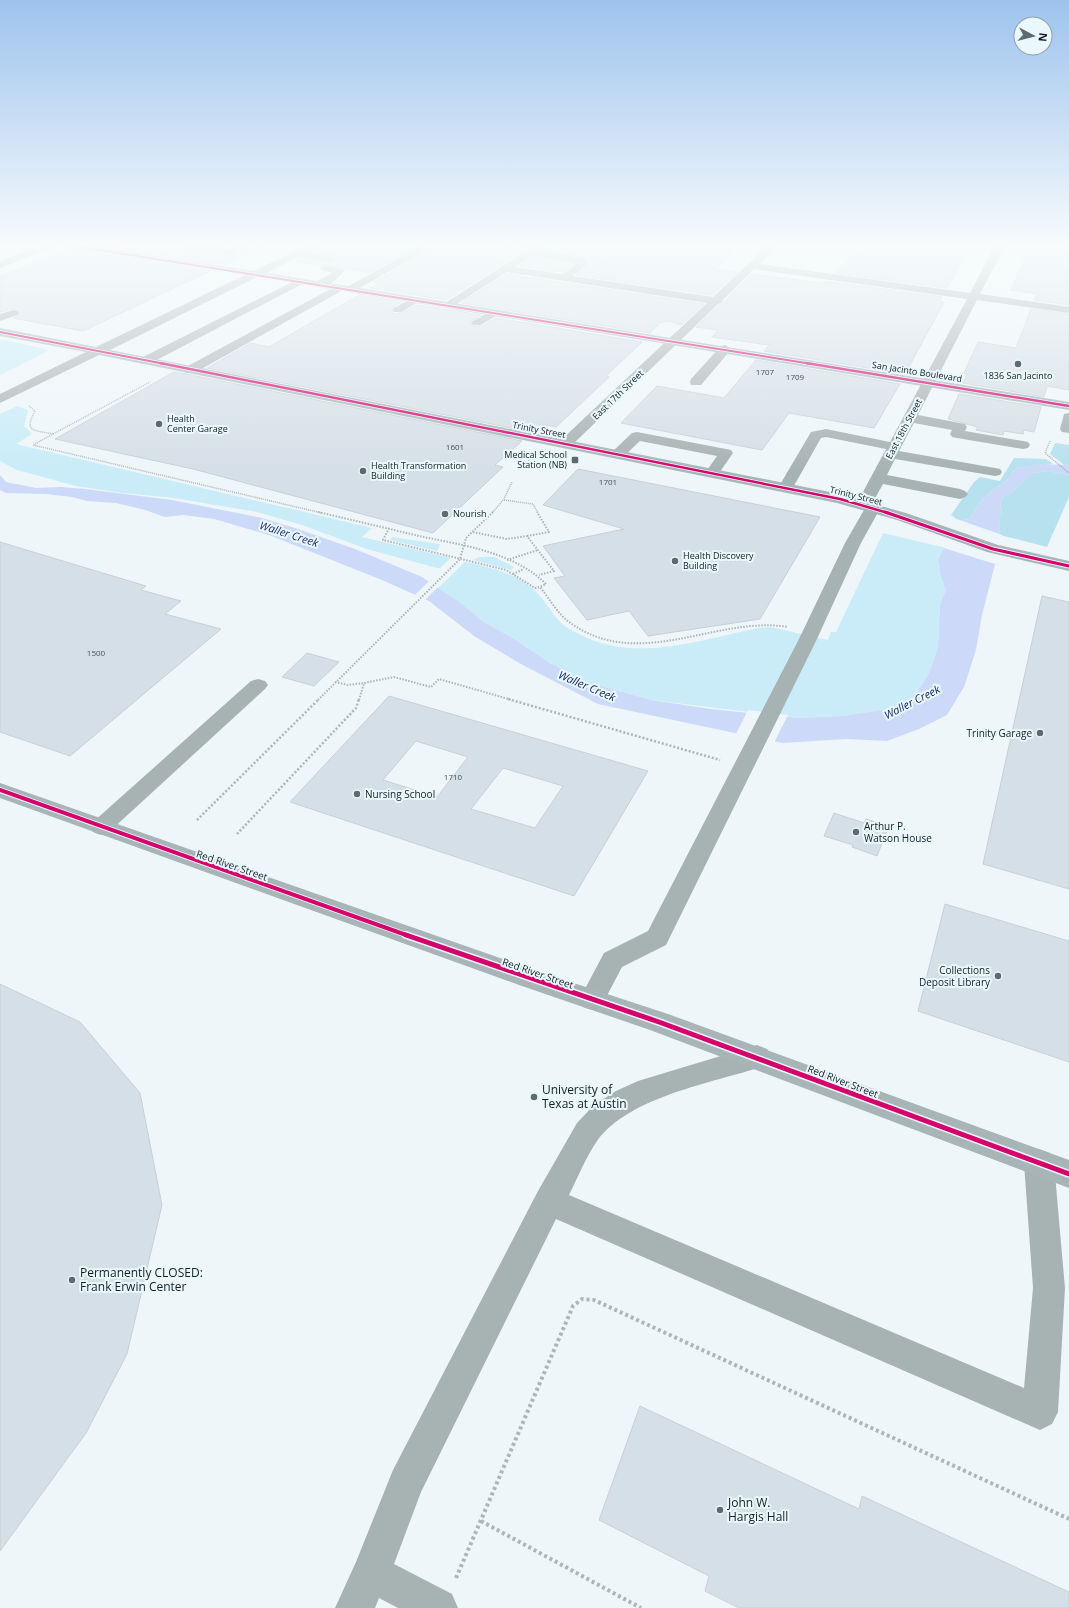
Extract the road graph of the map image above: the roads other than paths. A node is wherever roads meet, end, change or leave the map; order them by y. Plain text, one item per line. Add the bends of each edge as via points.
1 (160, 321) edge
2 (222, 321) edge
3 (283, 321) edge
4 (480, 321) edge
5 (545, 321) edge
6 (696, 321) edge
7 (960, 321) edge
8 (477, 323) dead end
9 (0, 332) edge
10 (90, 339) dead end
11 (675, 341) junction
12 (75, 346) junction
13 (725, 349) junction
14 (99, 351) junction
15 (56, 355) dead end
16 (145, 361) junction
17 (190, 370) junction
18 (696, 382) dead end
19 (929, 382) junction
20 (0, 399) edge
21 (1069, 406) edge
22 (1069, 417) edge
23 (910, 418) junction
24 (1069, 429) edge
25 (566, 443) junction
26 (1022, 445) dead end
27 (893, 450) junction
28 (618, 454) junction
29 (995, 472) dead end
30 (712, 473) junction
31 (877, 478) junction
32 (786, 488) junction
33 (960, 494) dead end
34 (868, 506) junction
35 (1069, 566) edge
36 (258, 685) dead end
37 (0, 790) edge
38 (101, 827) junction
39 (592, 1000) junction
40 (758, 1057) junction
41 (1039, 1163) junction
42 (1069, 1174) edge
43 (549, 1201) junction
44 (371, 1573) junction
45 (445, 1597) edge
46 (355, 1608) edge

1 - 14 main road
2 - 16 street
3 - 17 street
4 - 8 street
5 - 11 main road, San Jacinto Boulevard
6 - 11 street, East 17th Street
7 - 19 street, East 18th Street
9 - 12 main road, Trinity Street
10 - 12 main road
11 - 13 main road, San Jacinto Boulevard
11 - 25 street, East 17th Street
12 - 14 main road, Trinity Street
12 - 15 main road
13 - 18 street
13 - 19 main road, San Jacinto Boulevard
14 - 16 main road, Trinity Street
14 - 20 main road
16 - 17 main road, Trinity Street
17 - 25 main road, Trinity Street
19 - 21 main road, San Jacinto Boulevard
19 - 23 street, East 18th Street
22 - 24 street
23 - 26 street via 960,427 956,434
23 - 27 street, East 18th Street
25 - 28 main road, Trinity Street
27 - 29 street
27 - 31 street, East 18th Street
27 - 32 street via 826,433 816,435
28 - 30 main road, Trinity Street
28 - 30 street via 637,436 726,453
30 - 32 main road, Trinity Street
31 - 33 street
31 - 34 street, East 18th Street
32 - 34 main road, Trinity Street
34 - 35 main road, Trinity Street via 1001,551
34 - 39 street, East 18th Street via 809,637 657,938 613,960
36 - 38 street
37 - 38 main road, Red River Street
38 - 39 main road, Red River Street
39 - 40 main road, Red River Street
40 - 41 main road, Red River Street
40 - 43 street via 648,1090 604,1114 587,1132
41 - 42 main road, Red River Street
41 - 43 street via 1049,1288 1040,1412
43 - 44 street via 406,1483
44 - 45 street
44 - 46 street

